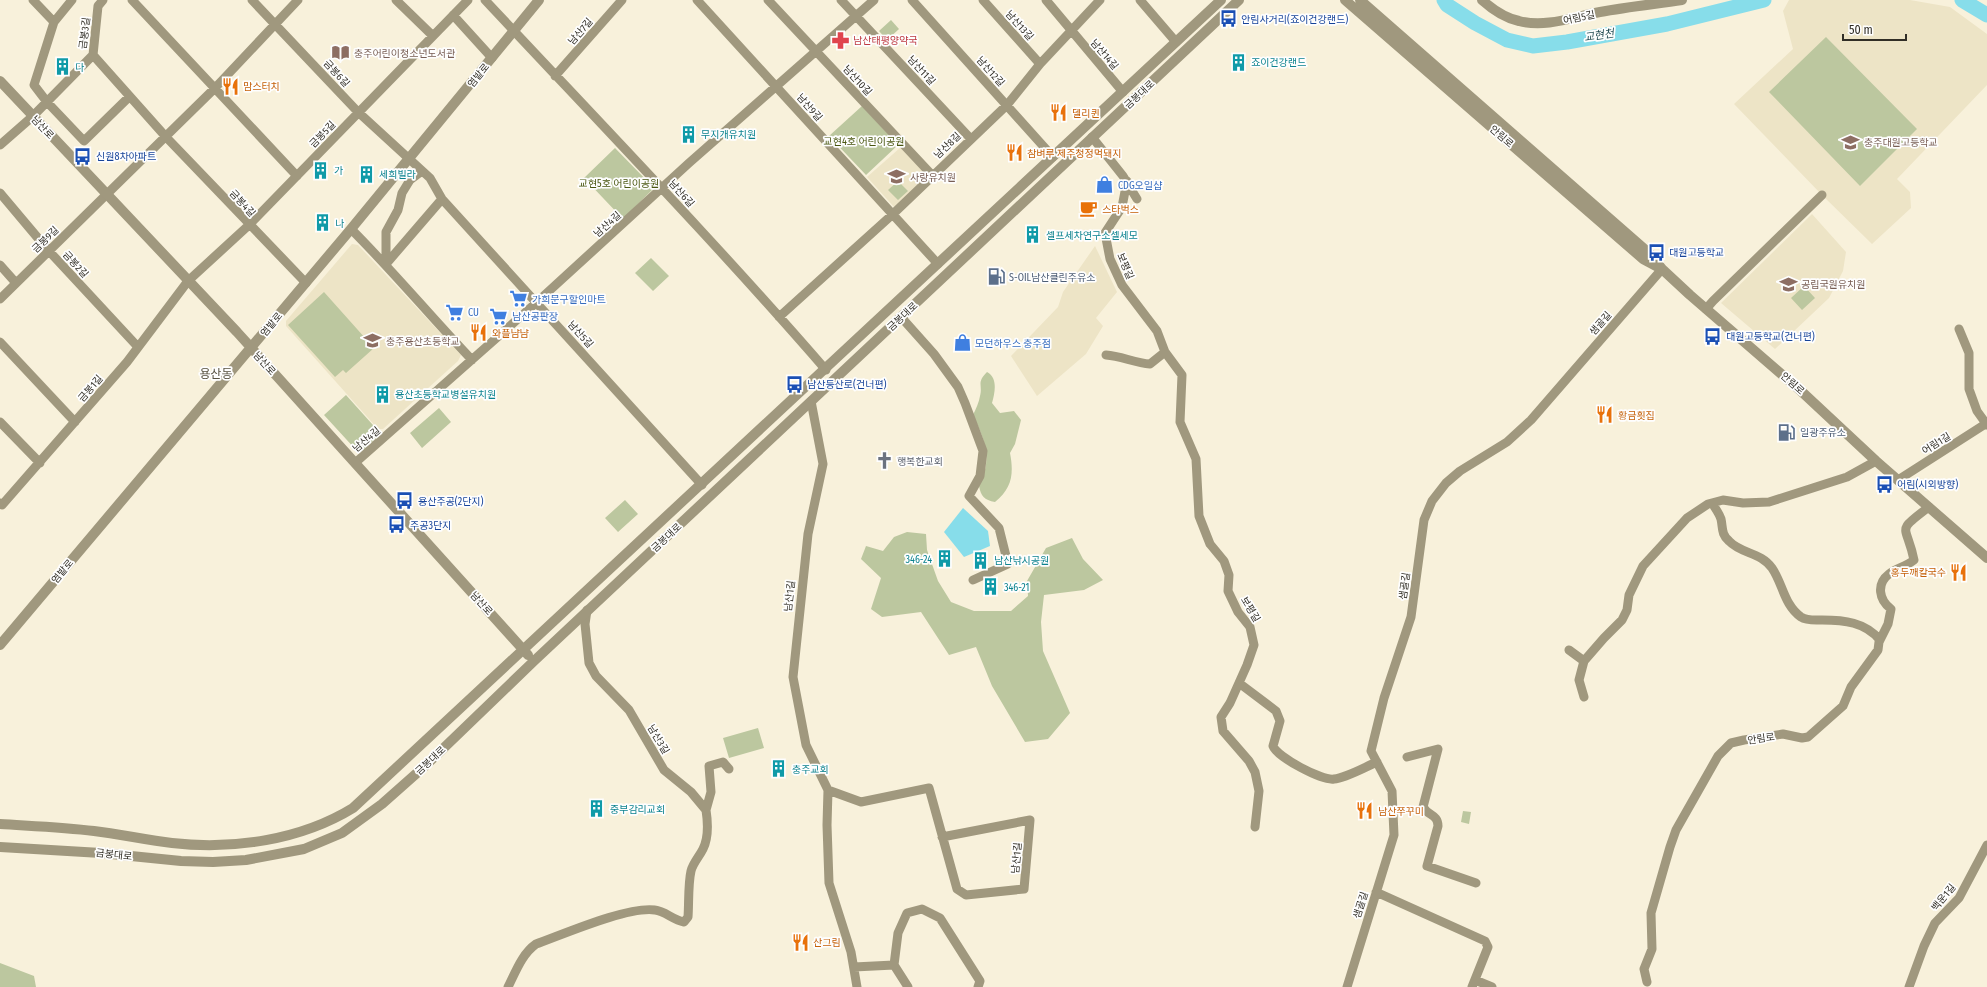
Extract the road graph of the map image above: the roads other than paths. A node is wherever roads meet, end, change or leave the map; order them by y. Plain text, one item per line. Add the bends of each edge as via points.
1 (33, 0) edge
2 (72, 0) edge
3 (91, 0) edge
4 (132, 0) edge
5 (252, 0) edge
6 (298, 0) edge
7 (396, 0) edge
8 (468, 0) edge
9 (485, 0) edge
10 (540, 0) edge
11 (622, 0) edge
12 (696, 0) edge
13 (768, 0) edge
14 (841, 0) edge
15 (874, 0) edge
16 (912, 0) edge
17 (983, 0) edge
18 (1046, 0) edge
19 (1100, 0) edge
20 (1140, 0) edge
21 (1221, 0) edge
22 (1239, 0) edge
23 (1344, 0) edge
24 (1360, 0) edge
25 (1482, 0) edge
26 (1682, 0) edge
27 (101, 3) edge
28 (453, 15) junction
29 (856, 16) junction
30 (54, 22) junction
31 (275, 24) junction
32 (1070, 30) junction
33 (514, 31) junction
34 (433, 36) junction
35 (1176, 42) junction
36 (816, 52) junction
37 (93, 55) junction
38 (492, 58) junction
39 (1040, 64) junction
40 (555, 76) junction
41 (0, 82) edge
42 (776, 86) junction
43 (215, 88) junction
44 (1123, 92) junction
45 (130, 97) junction
46 (47, 102) junction
47 (1007, 105) junction
48 (358, 112) junction
49 (32, 117) junction
50 (166, 137) junction
51 (1092, 137) junction
52 (970, 138) junction
53 (0, 145) edge
54 (1053, 157) junction
55 (409, 158) junction
56 (422, 171) junction
57 (932, 175) junction
58 (297, 176) junction
59 (1126, 181) junction
60 (662, 188) junction
61 (0, 193) edge
62 (107, 195) junction
63 (1822, 195) dead end
64 (442, 199) junction
65 (1137, 199) dead end
66 (893, 214) junction
67 (249, 225) junction
68 (351, 229) junction
69 (48, 250) junction
70 (386, 264) junction
71 (938, 264) junction
72 (0, 265) edge
73 (1662, 269) junction
74 (188, 280) junction
75 (16, 283) junction
76 (306, 283) junction
77 (0, 299) edge
78 (537, 302) junction
79 (1706, 309) junction
80 (779, 317) junction
81 (900, 317) junction
82 (1959, 329) dead end
83 (0, 342) edge
84 (138, 347) junction
85 (252, 348) junction
86 (1165, 352) junction
87 (1106, 355) dead end
88 (472, 360) junction
89 (826, 370) junction
90 (811, 401) junction
91 (0, 422) edge
92 (76, 422) junction
93 (1987, 424) edge
94 (1876, 461) junction
95 (40, 463) junction
96 (355, 463) junction
97 (1898, 480) junction
98 (702, 484) junction
99 (1712, 503) junction
100 (1, 505) edge
101 (1929, 507) junction
102 (1987, 558) edge
103 (973, 580) dead end
104 (587, 610) junction
105 (1880, 640) junction
106 (0, 645) edge
107 (524, 650) junction
108 (1569, 650) dead end
109 (534, 661) junction
110 (1584, 661) junction
111 (1239, 683) junction
112 (1584, 697) dead end
113 (1407, 757) dead end
114 (1377, 762) junction
115 (729, 769) dead end
116 (828, 790) junction
117 (706, 810) junction
118 (0, 824) edge
119 (1255, 827) dead end
120 (942, 837) junction
121 (1987, 845) edge
122 (0, 846) edge
123 (1476, 883) dead end
124 (1376, 892) junction
125 (894, 965) junction
126 (854, 967) junction
127 (1647, 982) dead end
128 (1473, 983) edge
129 (508, 987) edge
130 (858, 987) edge
131 (908, 987) edge
132 (978, 987) edge
133 (1347, 987) edge
134 (1492, 987) edge
135 (1910, 987) edge

1 - 30 street
2 - 30 street, 남산로
3 - 27 street
4 - 43 street
5 - 31 street, 금봉6길
6 - 31 street
7 - 34 street
8 - 28 street, 금봉5길
9 - 33 street, 남산6길
10 - 33 street, 염밭로
11 - 40 street, 남산7길
12 - 42 street, 남산9길
13 - 36 street, 남산10길
14 - 29 street, 남산11길
15 - 29 street, 남산4길
16 - 47 street, 남산12길
17 - 39 street, 남산13길
18 - 32 street, 남산14길
19 - 32 street
20 - 35 street
21 - 35 street, 금봉대로
22 - 51 street, 금봉대로
23 - 73 street, 안림로 via 1643,259
24 - 73 street, 안림로 via 1638,243
25 - 26 street, 어림5길 via 1494,10 1518,21 1538,24
27 - 37 street, 금봉3길
28 - 34 street, 금봉5길
28 - 38 street
29 - 36 street, 남산4길
29 - 52 street, 남산11길
30 - 46 street, 남산로 via 34,85
31 - 43 street
31 - 48 street, 금봉6길
32 - 39 street, 남산8길
32 - 44 street, 남산14길
33 - 38 street, 염밭로
33 - 40 street, 남산6길
34 - 48 street, 금봉5길
35 - 44 street, 금봉대로
36 - 42 street, 남산4길
36 - 57 street, 남산10길
37 - 45 street, 금봉4길
37 - 46 street, 금봉3길
38 - 55 street, 염밭로
39 - 47 street, 남산8길
40 - 60 street, 남산6길
41 - 49 street, 남산로
42 - 60 street, 남산4길
42 - 66 street, 남산9길
43 - 50 street
43 - 58 street
44 - 54 street, 금봉대로
45 - 46 street, 남산로 via 84,141
45 - 50 street, 금봉4길
46 - 49 street, 금봉3길
47 - 52 street, 남산8길
47 - 54 street, 남산12길
48 - 55 street, 금봉6길
48 - 58 street, 금봉5길
49 - 53 street
49 - 62 street, 남산로
50 - 62 street
50 - 67 street, 금봉4길
51 - 59 street
51 - 81 street, 금봉대로
52 - 57 street, 남산8길
54 - 71 street, 금봉대로
55 - 56 street, 남산5길
55 - 68 street, 염밭로
56 - 64 street, 남산5길 via 430,178
56 - 70 street via 410,180 402,193 398,210 386,232
57 - 66 street, 남산8길
58 - 67 street, 금봉5길
59 - 65 street
59 - 86 street, 보평길 via 1122,207 1105,233 1110,259 1122,285 1157,331
60 - 78 street, 남산4길
60 - 80 street, 남산6길
61 - 69 street, 금봉2길
62 - 69 street, 금봉9길
62 - 74 street, 남산로
63 - 79 street
64 - 70 street
64 - 78 street, 남산5길
66 - 71 street, 남산9길
66 - 80 street, 남산8길
67 - 74 street, 금봉5길
67 - 76 street, 금봉4길
68 - 70 street
68 - 76 street, 염밭로
69 - 75 street, 금봉9길
69 - 84 street, 금봉2길
70 - 88 street
71 - 89 street, 금봉대로
72 - 75 street
73 - 79 street, 안림로
73 - 114 street, 샘골길 via 1531,420 1507,442 1460,471 1446,483 1432,501 1424,520 1411,617 1384,698 1371,751
74 - 84 street, 금봉1길
74 - 85 street, 남산로
75 - 77 street, 금봉9길
76 - 85 street, 염밭로
78 - 88 street, 남산4길
78 - 98 street, 남산5길
79 - 94 street, 안림로 via 1796,386
80 - 89 street, 남산6길
81 - 90 street, 금봉대로
81 - 103 street via 934,354 958,387 983,451 980,476 969,496 998,528 1008,564
82 - 93 street, 어림1길 via 1969,353 1969,389 1977,411
83 - 92 street
84 - 92 street, 금봉1길
85 - 96 street, 남산로
85 - 106 street, 염밭로
86 - 87 street via 1150,364
86 - 111 street, 보평길 via 1182,375 1180,422 1196,459 1199,516 1210,544 1224,562 1229,575 1228,591 1238,612 1250,628 1254,645
88 - 96 street, 남산4길
89 - 98 street, 금봉대로
90 - 104 street, 금봉대로
90 - 116 street, 남산1길 via 823,464 808,534 793,677 806,745
91 - 95 street
92 - 95 street, 금봉1길
93 - 97 street, 어림1길
94 - 97 street, 안림로
94 - 99 street via 1846,477 1770,502 1743,503 1723,500
95 - 100 street, 금봉1길
96 - 107 street, 남산로
97 - 101 street, 안림로
98 - 107 street, 금봉대로
99 - 105 street via 1721,520 1724,536 1736,548 1765,559 1776,575 1784,596 1802,618 1850,622 1869,629
99 - 110 street via 1698,509 1687,518 1642,566 1629,595 1627,610 1622,620
101 - 102 street, 안림로
101 - 105 street, 안림로 via 1908,522 1905,528 1905,536 1914,560 1906,567 1888,574 1880,588 1884,604 1891,609
104 - 109 street, 금봉대로
104 - 117 street, 남산3길 via 585,624 589,663 596,676 629,710 664,770 691,792
105 - 127 street, 안림로 via 1878,650 1851,687 1843,706 1808,737 1783,734 1744,740 1731,743 1718,756 1678,826 1670,847 1651,913 1652,949 1644,969
107 - 109 street, 남산로
107 - 118 street, 금봉대로 via 353,808 335,819 295,834 237,844 204,845 171,843 93,830
108 - 110 street
109 - 122 street, 금봉대로 via 382,804 342,833 310,847 253,859 213,862
110 - 112 street via 1579,680
111 - 114 street via 1276,711 1280,721 1273,746 1277,753 1292,762 1313,773 1334,779
111 - 119 street, 보평길 via 1221,717 1223,731 1249,761 1255,772 1259,791
113 - 123 street via 1438,749 1423,807 1436,816 1438,821 1427,866
114 - 124 street, 샘골길 via 1392,791 1394,835
115 - 117 street via 723,762 709,766 711,792
116 - 120 street, 남산1길 via 861,802 929,788
116 - 126 street, 남산1길 via 826,825 829,883
117 - 129 street via 706,837 691,872 688,917 684,922 656,910 633,912 613,916 536,944 528,950
120 - 120 street, 남산1길 via 957,889 966,895 1024,889 1030,820
121 - 135 street, 백운1길 via 1959,898 1935,923
124 - 128 street via 1485,941 1488,946
124 - 133 street, 샘골길
125 - 126 street
125 - 131 street
125 - 132 street via 898,933 907,913 922,909 940,918 980,981
126 - 130 street, 남산1길
128 - 134 street

